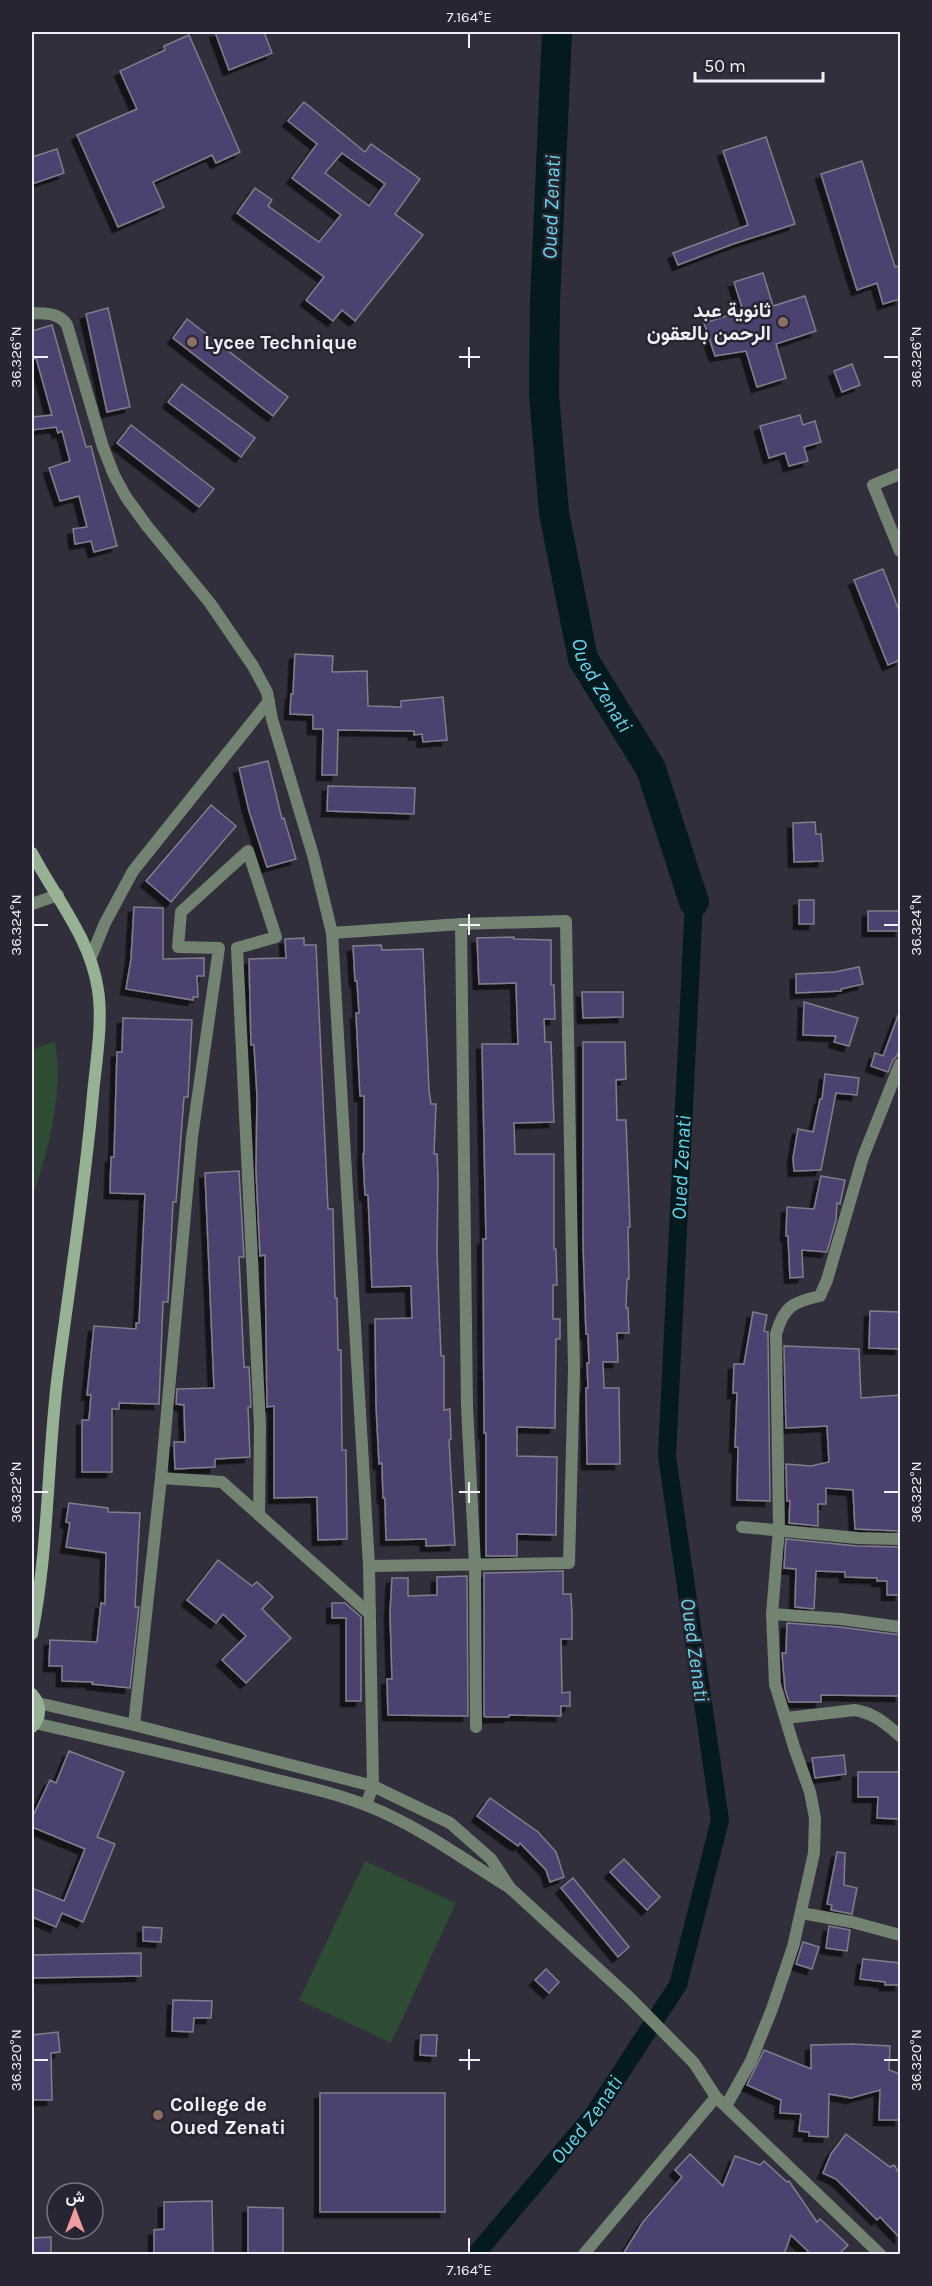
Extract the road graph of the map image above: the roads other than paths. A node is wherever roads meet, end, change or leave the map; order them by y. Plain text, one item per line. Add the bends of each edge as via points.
1 (32, 313) edge
2 (900, 474) edge
3 (900, 551) edge
4 (269, 701) junction
5 (32, 853) edge
6 (57, 895) junction
7 (32, 904) edge
8 (461, 924) junction
9 (332, 933) junction
10 (91, 957) junction
11 (900, 1064) edge
12 (161, 1478) junction
13 (259, 1515) junction
14 (742, 1527) dead end
15 (778, 1529) junction
16 (900, 1539) edge
17 (475, 1564) junction
18 (369, 1566) junction
19 (370, 1614) junction
20 (772, 1614) junction
21 (900, 1627) edge
22 (32, 1634) edge
23 (35, 1699) edge
24 (786, 1718) junction
25 (33, 1725) edge
26 (134, 1725) junction
27 (476, 1726) dead end
28 (900, 1736) edge
29 (373, 1786) junction
30 (366, 1805) junction
31 (510, 1888) junction
32 (801, 1913) junction
33 (900, 1935) edge
34 (721, 2101) junction
35 (587, 2253) edge
36 (880, 2254) edge

1 - 4 street via 64,320 103,447 126,497 210,603 253,666
2 - 3 street via 873,485
4 - 9 street
4 - 10 street via 133,871
5 - 6 main road
6 - 7 street
6 - 10 main road
8 - 9 street
8 - 17 street via 468,1406
8 - 17 street via 566,921 574,1371 569,1563
9 - 18 street
10 - 22 main road via 99,992 95,1075 58,1376 40,1591
11 - 15 street via 863,1157 820,1296 789,1307 776,1334
12 - 13 street via 222,1482
12 - 13 street via 192,1137 219,948 178,947 181,912 248,850 276,937 237,948 260,1426
12 - 26 street
13 - 19 street
14 - 15 street
15 - 16 street
15 - 20 street
17 - 18 street
17 - 27 street
18 - 19 street
19 - 29 street
20 - 21 street
20 - 24 street via 775,1684
23 - 25 main road via 40,1710
23 - 26 street
24 - 28 street via 855,1710 878,1718
24 - 32 street via 815,1818 814,1853
25 - 30 street via 217,1765
26 - 29 street
29 - 30 street
29 - 31 street via 450,1823 491,1859
30 - 31 street via 434,1839
31 - 34 street via 630,1998 694,2063
32 - 33 street
32 - 34 street via 793,1947 751,2061
34 - 35 street
34 - 36 street

